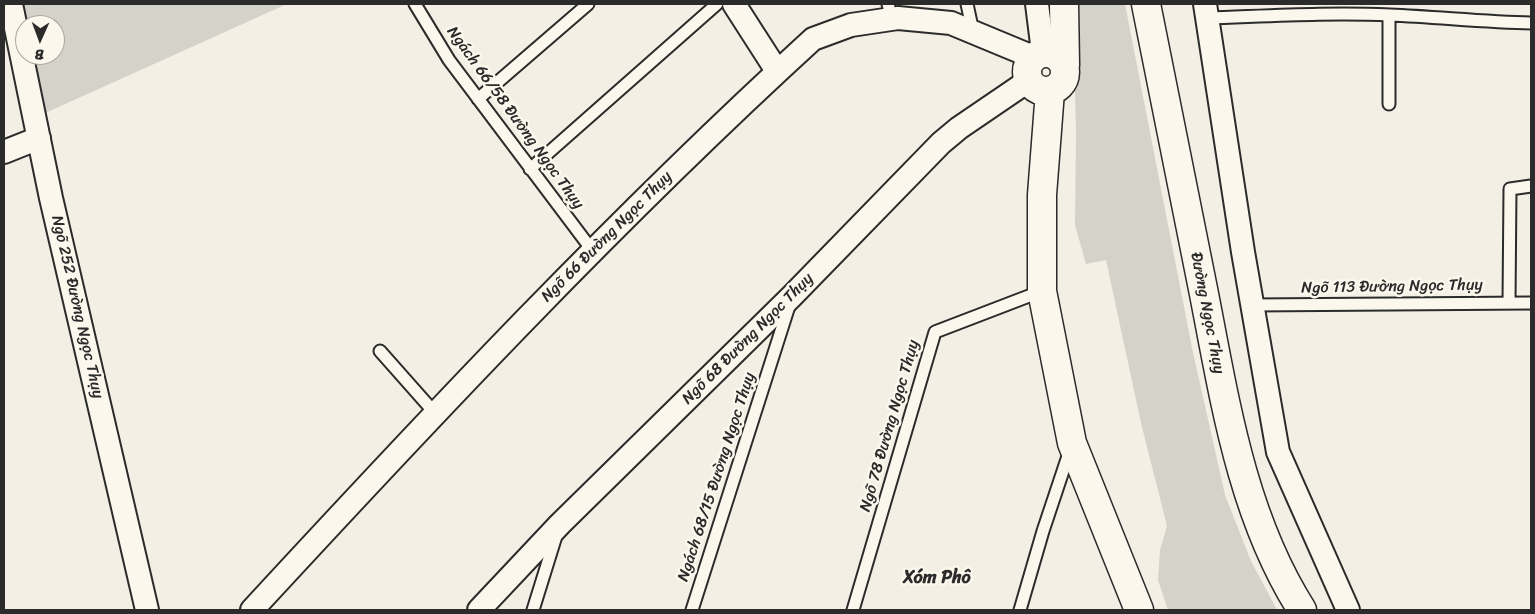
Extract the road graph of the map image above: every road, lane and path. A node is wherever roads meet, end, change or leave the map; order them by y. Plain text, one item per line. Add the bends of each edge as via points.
1 (11, 4) edge
2 (414, 4) edge
3 (588, 4) edge
4 (717, 4) edge
5 (734, 4) edge
6 (967, 4) edge
7 (1038, 4) edge
8 (1064, 4) edge
9 (1146, 4) edge
10 (890, 11) edge
11 (1206, 11) edge
12 (1390, 15) junction
13 (1531, 23) edge
14 (972, 32) junction
15 (1044, 69) junction
16 (778, 71) junction
17 (478, 99) junction
18 (1388, 104) dead end
19 (39, 138) junction
20 (4, 152) edge
21 (530, 168) junction
22 (1531, 186) edge
23 (592, 250) junction
24 (1042, 291) junction
25 (791, 297) junction
26 (1509, 302) junction
27 (1531, 303) edge
28 (1252, 305) junction
29 (380, 351) dead end
30 (434, 412) junction
31 (1072, 443) junction
32 (560, 524) junction
33 (147, 610) edge
34 (252, 610) edge
35 (480, 610) edge
36 (533, 610) edge
37 (692, 610) edge
38 (853, 610) edge
39 (1020, 610) edge
40 (1139, 610) edge
41 (1302, 610) edge
42 (1348, 610) edge

1 - 19 street, Ngõ 252 Đường Ngọc Thụy
2 - 17 lane, Ngách 66/58 Đường Ngọc Thụy
3 - 17 lane
4 - 21 lane
5 - 16 street
6 - 14 lane
7 - 15 street
8 - 15 main road
9 - 41 main road, Đường Ngọc Thụy via 1241,471 1265,541
10 - 14 street, Ngõ 66 Đường Ngọc Thụy via 951,22
10 - 16 street, Ngõ 66 Đường Ngọc Thụy via 813,39
11 - 12 lane
11 - 28 street
12 - 13 lane
12 - 18 lane
14 - 15 street, Ngõ 66 Đường Ngọc Thụy
15 - 24 main road
15 - 25 street, Ngõ 68 Đường Ngọc Thụy via 941,143
16 - 23 street, Ngõ 66 Đường Ngọc Thụy
17 - 21 lane, Ngách 66/58 Đường Ngọc Thụy
19 - 20 street
19 - 33 street, Ngõ 252 Đường Ngọc Thụy
21 - 23 lane, Ngách 66/58 Đường Ngọc Thụy
22 - 26 lane via 1510,189
23 - 30 street, Ngõ 66 Đường Ngọc Thụy
24 - 31 main road
24 - 38 lane, Ngõ 78 Đường Ngọc Thụy via 935,332
25 - 32 street, Ngõ 68 Đường Ngọc Thụy
25 - 37 lane, Ngách 68/15 Đường Ngọc Thụy
26 - 27 lane, Ngõ 113 Đường Ngọc Thụy
26 - 28 lane, Ngõ 113 Đường Ngọc Thụy
28 - 42 street via 1278,452
29 - 30 lane
30 - 34 street, Ngõ 66 Đường Ngọc Thụy
31 - 39 lane
31 - 40 main road
32 - 35 street, Ngõ 68 Đường Ngọc Thụy
32 - 36 lane

